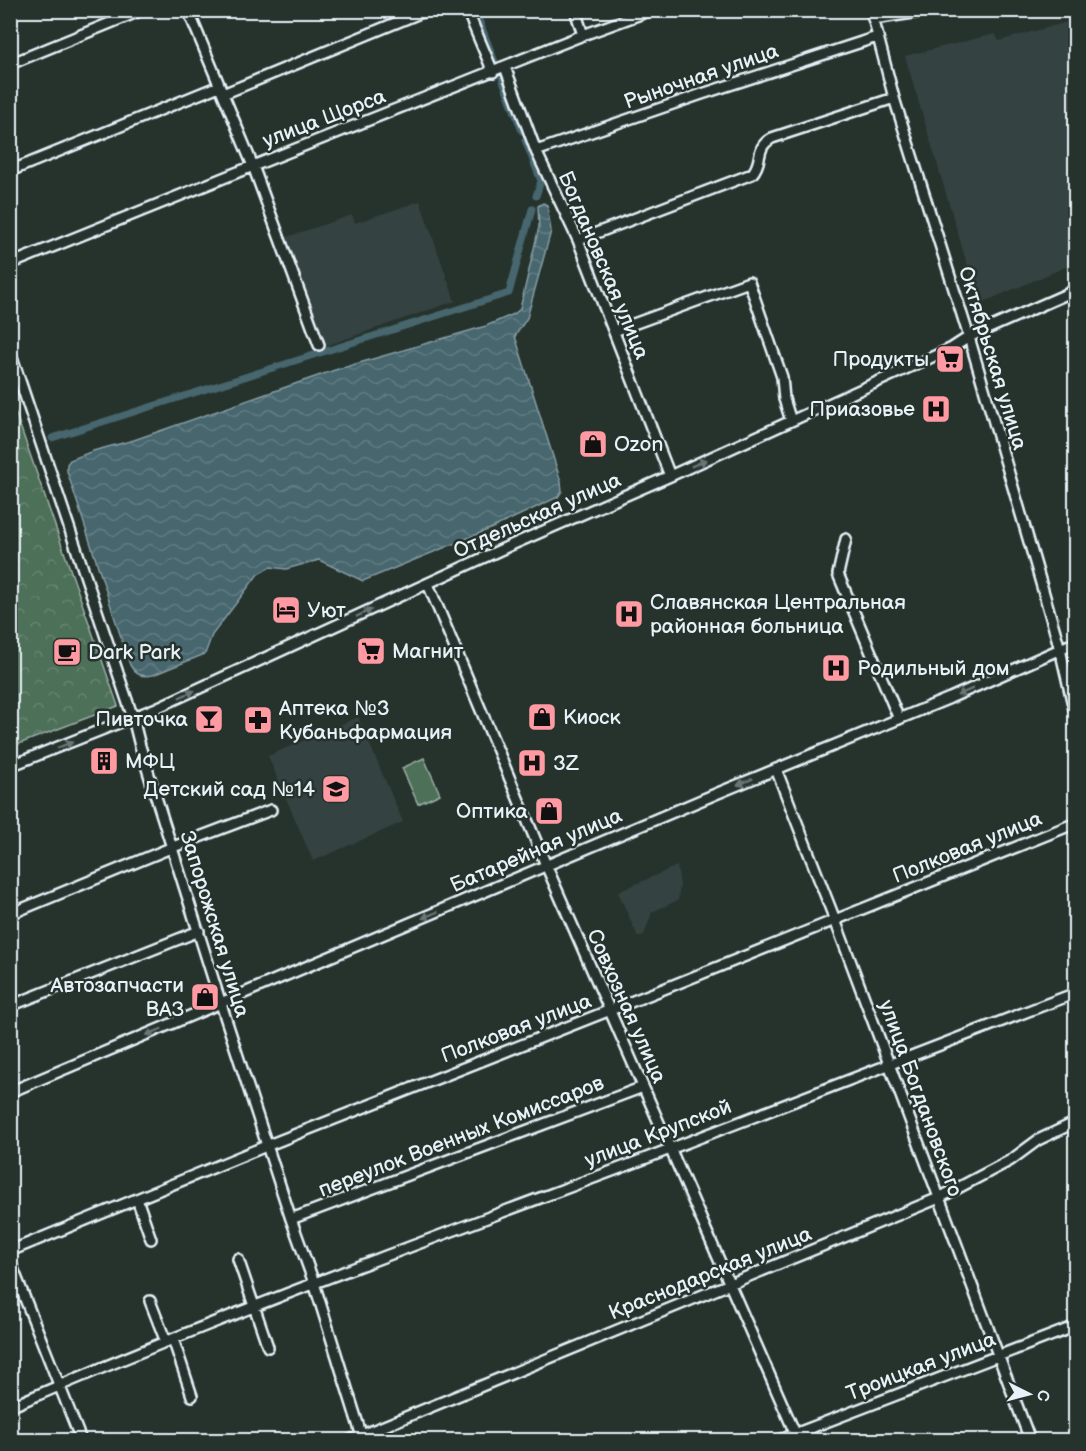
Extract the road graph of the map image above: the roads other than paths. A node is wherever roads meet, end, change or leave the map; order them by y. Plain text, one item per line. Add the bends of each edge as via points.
1 (142, 10) edge
2 (188, 10) edge
3 (427, 10) edge
4 (467, 10) edge
5 (576, 10) edge
6 (652, 10) edge
7 (933, 10) edge
8 (872, 15) edge
9 (584, 35) junction
10 (877, 37) junction
11 (10, 64) edge
12 (505, 68) junction
13 (493, 72) junction
14 (221, 90) junction
15 (894, 98) junction
16 (536, 151) junction
17 (253, 166) junction
18 (10, 171) edge
19 (578, 240) junction
20 (10, 264) edge
21 (1076, 290) edge
22 (614, 331) junction
23 (969, 337) junction
24 (319, 345) dead end
25 (10, 351) edge
26 (790, 421) junction
27 (670, 476) junction
28 (846, 539) dead end
29 (428, 584) junction
30 (1076, 642) edge
31 (1060, 649) junction
32 (134, 718) junction
33 (1076, 718) edge
34 (899, 719) junction
35 (10, 766) edge
36 (776, 769) junction
37 (271, 810) dead end
38 (1076, 823) edge
39 (173, 847) junction
40 (546, 865) junction
41 (10, 914) edge
42 (835, 920) junction
43 (199, 931) junction
44 (1076, 993) edge
45 (221, 1005) junction
46 (10, 1006) edge
47 (609, 1011) junction
48 (888, 1063) junction
49 (643, 1087) junction
50 (10, 1092) edge
51 (1076, 1122) edge
52 (266, 1146) junction
53 (670, 1149) junction
54 (137, 1198) junction
55 (939, 1198) junction
56 (291, 1219) junction
57 (151, 1239) dead end
58 (10, 1251) edge
59 (238, 1259) dead end
60 (10, 1261) edge
61 (314, 1283) junction
62 (731, 1285) junction
63 (150, 1301) dead end
64 (254, 1307) junction
65 (1076, 1326) edge
66 (169, 1341) junction
67 (268, 1347) dead end
68 (998, 1356) junction
69 (60, 1385) junction
70 (192, 1396) dead end
71 (10, 1407) edge
72 (797, 1437) edge
73 (362, 1438) edge
74 (81, 1440) edge
75 (350, 1440) edge
76 (779, 1440) edge
77 (1030, 1440) edge

1 - 11 street
2 - 14 street
3 - 14 street
4 - 13 street
5 - 9 street
6 - 9 street, улица Щорса
7 - 8 street
8 - 10 street, Октябрьская улица
9 - 12 street, улица Щорса
10 - 15 street, Октябрьская улица
10 - 16 street, Рыночная улица
12 - 13 street, улица Щорса
12 - 16 street, Богдановская улица
13 - 17 street, улица Щорса
14 - 17 street
14 - 18 street
15 - 19 street via 772,138 760,149 752,174
15 - 23 street, Октябрьская улица
16 - 19 street, Богдановская улица
17 - 20 street, улица Щорса
17 - 24 street
19 - 22 street, Богдановская улица
21 - 23 street, Отдельская улица
22 - 26 street via 749,282 783,377
22 - 27 street, Богдановская улица
23 - 26 street, Отдельская улица
23 - 31 street, Октябрьская улица
25 - 32 street, Запорожская улица
27 -> 26 street, Отдельская улица
27 - 29 street, Отдельская улица
28 - 34 street via 838,574
32 -> 29 street, Отдельская улица
29 - 40 street, Совхозная улица
30 - 31 street, Батарейная улица
31 - 33 street, Октябрьская улица
31 -> 34 street, Батарейная улица
35 -> 32 street, Отдельская улица
32 - 39 street, Запорожская улица
34 - 36 street, Батарейная улица
36 -> 40 street, Батарейная улица
36 - 42 street, улица Богдановского
37 - 39 street
38 - 42 street, Полковая улица
39 - 41 street
39 - 43 street, Запорожская улица
40 -> 45 street, Батарейная улица
40 - 47 street, Совхозная улица
42 - 47 street, Полковая улица
42 - 48 street, улица Богдановского
43 - 45 street, Запорожская улица
43 - 46 street
44 - 48 street, улица Крупской
45 -> 50 street, Батарейная улица
45 - 52 street, Запорожская улица
47 - 49 street, Совхозная улица
47 - 52 street, Полковая улица
48 - 53 street, улица Крупской
48 - 55 street, улица Богдановского
49 - 53 street, Совхозная улица
49 - 56 street, переулок Военных Комиссаров
51 - 55 street, Краснодарская улица
52 - 54 street, Полковая улица
52 - 56 street, Запорожская улица
53 - 61 street, улица Крупской
53 - 62 street, Совхозная улица
54 - 57 street
54 - 58 street, Полковая улица
55 - 62 street, Краснодарская улица
55 - 68 street, улица Богдановского
56 - 61 street, Запорожская улица
59 - 64 street
60 - 69 street
61 - 64 street, улица Крупской
61 - 73 street, Запорожская улица
62 - 72 street, Совхозная улица
62 - 73 street, Краснодарская улица
63 - 66 street
64 - 66 street, улица Крупской
64 - 67 street
65 - 68 street, Троицкая улица
66 - 69 street, улица Крупской
66 - 70 street
68 - 72 street, Троицкая улица
68 - 77 street, улица Богдановского
69 - 71 street, улица Крупской
69 - 74 street
72 - 76 street, Троицкая улица
73 - 75 street, Краснодарская улица

